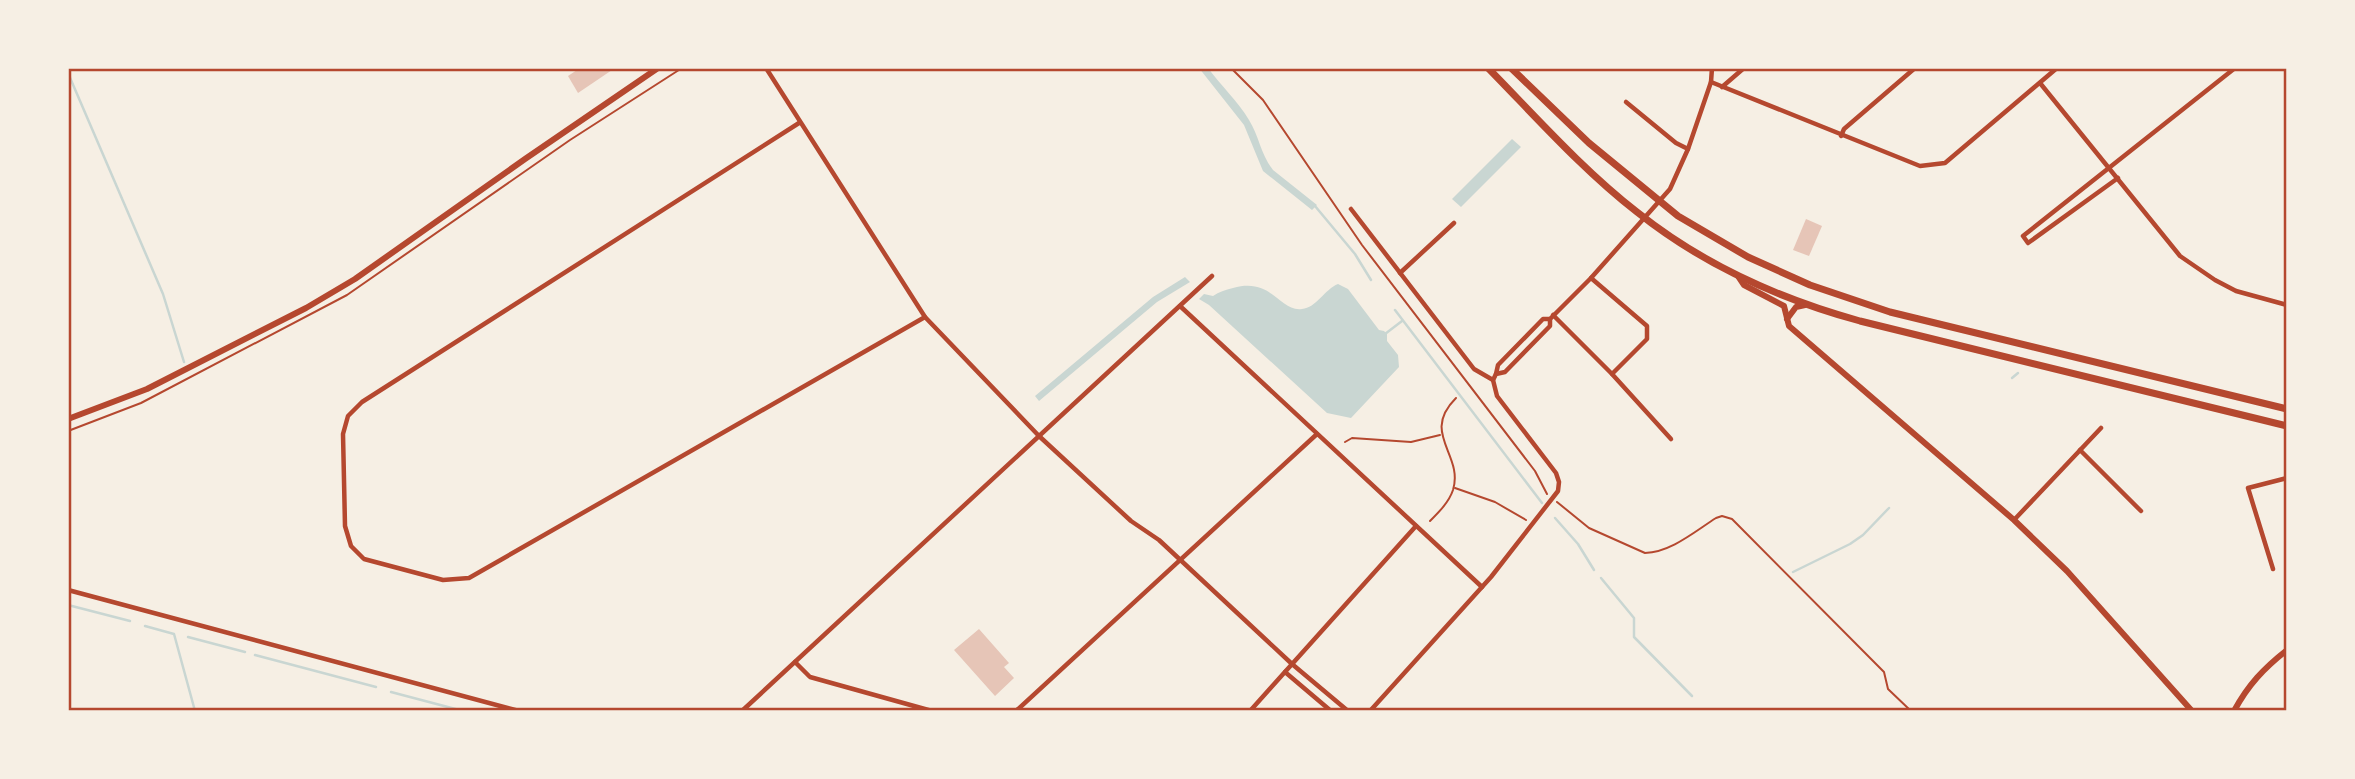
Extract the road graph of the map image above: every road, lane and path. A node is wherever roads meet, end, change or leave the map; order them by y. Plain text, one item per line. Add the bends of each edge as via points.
1 (658, 68) edge
2 (766, 68) edge
3 (1231, 68) edge
4 (1488, 68) edge
5 (1511, 68) edge
6 (1713, 68) edge
7 (1744, 68) edge
8 (1915, 68) edge
9 (2057, 68) edge
10 (2235, 68) edge
11 (1711, 82) junction
12 (2040, 83) junction
13 (1722, 87) junction
14 (1626, 102) dead end
15 (799, 122) junction
16 (1841, 136) junction
17 (1688, 149) junction
18 (2107, 168) junction
19 (2118, 178) junction
20 (1658, 201) junction
21 (1351, 209) dead end
22 (1644, 218) junction
23 (1454, 223) dead end
24 (1400, 273) junction
25 (1737, 274) junction
26 (1212, 276) dead end
27 (1591, 278) junction
28 (2287, 304) edge
29 (1805, 305) junction
30 (1180, 306) junction
31 (925, 317) junction
32 (1552, 317) junction
33 (1789, 317) junction
34 (1612, 373) junction
35 (1496, 374) junction
36 (1493, 380) junction
37 (1456, 398) dead end
38 (2287, 409) edge
39 (68, 419) edge
40 (2287, 426) edge
41 (2102, 428) dead end
42 (1317, 434) junction
43 (1441, 435) junction
44 (1039, 436) junction
45 (1671, 439) dead end
46 (1345, 442) dead end
47 (2080, 450) junction
48 (2287, 478) edge
49 (1454, 487) junction
50 (1552, 498) junction
51 (2141, 511) dead end
52 (2014, 520) junction
53 (1430, 521) dead end
54 (1532, 525) junction
55 (1416, 526) junction
56 (1180, 559) junction
57 (2273, 569) dead end
58 (1482, 587) junction
59 (68, 590) edge
60 (2287, 650) edge
61 (795, 662) junction
62 (1292, 664) junction
63 (1284, 672) junction
64 (743, 710) edge
65 (519, 711) edge
66 (932, 711) edge
67 (1016, 711) edge
68 (1250, 711) edge
69 (1331, 711) edge
70 (1348, 711) edge
71 (1370, 711) edge
72 (1910, 711) edge
73 (2192, 711) edge
74 (2234, 711) edge

1 - 39 street via 345,286 147,389
2 - 15 street
3 - 50 path via 1263,100 1362,245
4 - 22 main road
5 - 20 main road via 1589,144
6 - 11 street
7 - 13 street
8 - 16 street
9 - 12 street
10 - 18 street
11 - 13 street
11 - 17 street
12 - 16 street via 1945,163 1920,166
12 - 18 street
13 - 16 street
14 - 17 street
15 - 31 street
15 - 31 street via 362,402 348,416 343,434 345,526 351,546 364,559 430,577 469,578
17 - 20 street via 1676,179
18 - 19 street
18 - 19 street via 2023,236 2028,243
19 - 28 street via 2180,256 2195,268 2236,291
20 - 22 street
20 - 38 main road via 1748,257 1828,292
21 - 24 street
22 - 25 main road
22 - 27 street
23 - 24 street
24 - 36 street via 1474,369
25 - 29 main road
25 - 33 street via 1744,285 1784,306
26 - 30 street
27 - 32 street
27 - 34 street via 1647,326 1647,339
29 - 33 street via 1796,307
29 - 40 main road
30 - 42 street
30 - 44 street
31 - 44 street
32 - 34 street
32 - 35 street via 1550,326 1505,372
32 - 35 street via 1543,319 1498,365
33 - 52 street via 1789,326
34 - 45 street
35 - 36 street
36 - 50 street via 1497,396 1556,473 1558,491
37 - 43 path via 1444,412
41 - 47 street
42 - 55 street
42 - 56 street
43 - 46 path via 1411,442 1352,438
43 - 49 path
44 - 56 street via 1131,521
44 - 61 street
47 - 51 street
47 - 52 street
48 - 57 street via 2248,488
49 - 53 path
49 - 54 path via 1495,502
50 - 54 street
50 - 72 path via 1589,528 1645,553 1671,547 1716,518 1732,519 1884,672 1888,689
52 - 73 street via 2067,571
54 - 58 street
55 - 58 street
55 - 62 street
56 - 62 street
56 - 67 street
58 - 71 street
59 - 65 street
60 - 74 street via 2261,670
61 - 64 street
61 - 66 street via 810,677
62 - 63 street
62 - 70 street
63 - 68 street
63 - 69 street

